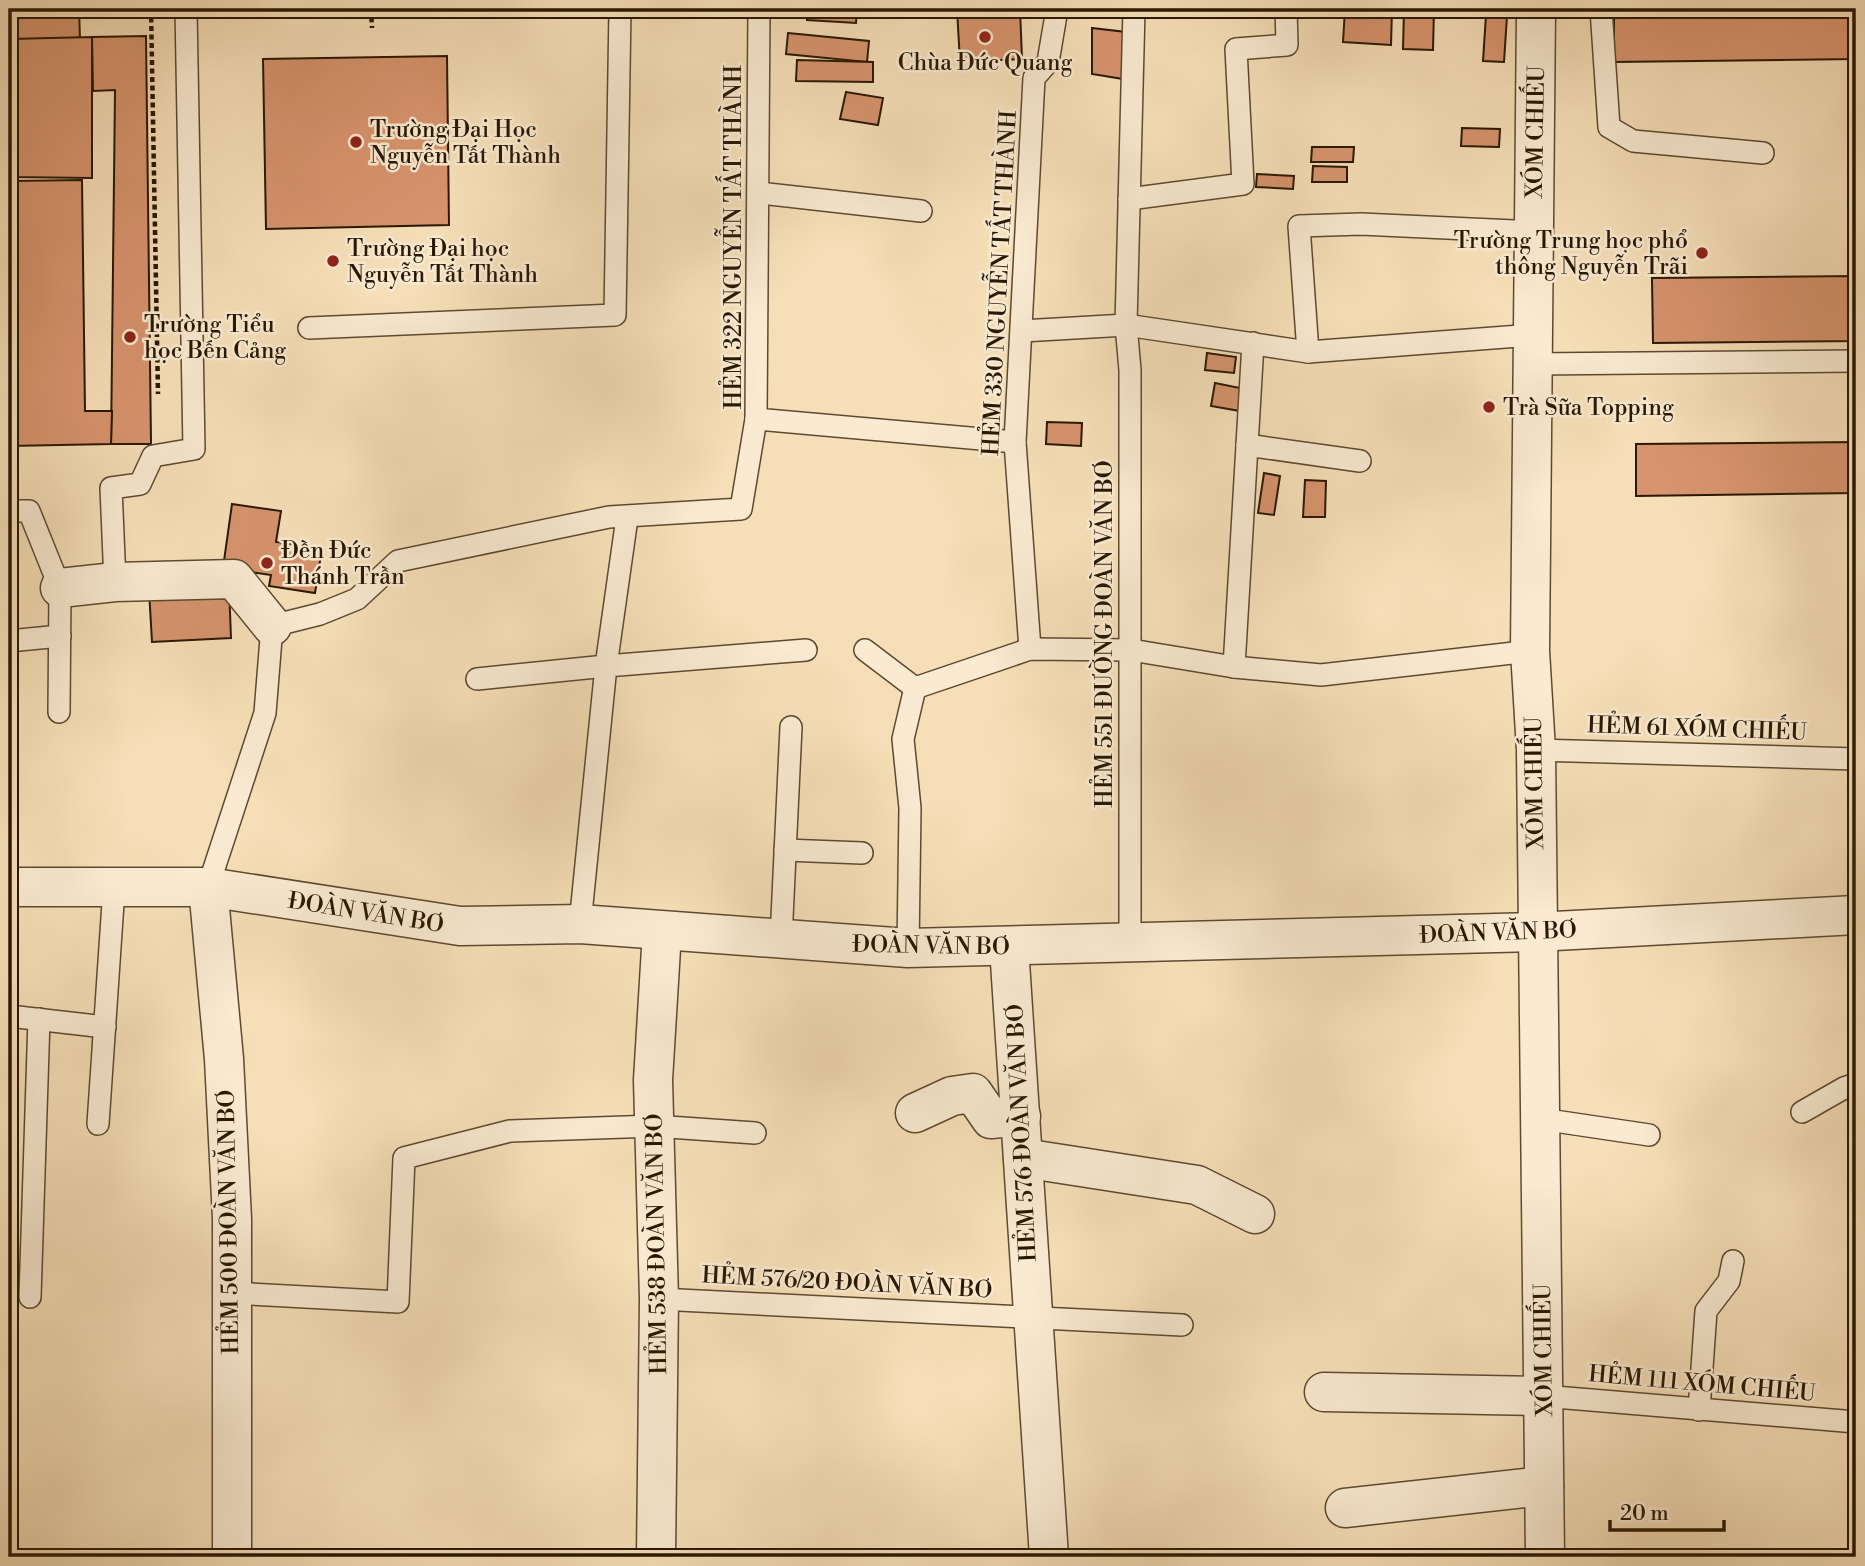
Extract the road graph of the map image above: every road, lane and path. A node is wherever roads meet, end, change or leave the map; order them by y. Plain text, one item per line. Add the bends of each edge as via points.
1 (151, 9) edge
2 (186, 9) edge
3 (371, 9) edge
4 (620, 9) edge
5 (759, 9) edge
6 (1057, 9) edge
7 (1134, 9) edge
8 (1286, 9) edge
9 (1536, 9) edge
10 (1601, 9) edge
11 (372, 28) dead end
12 (1763, 153) dead end
13 (760, 193) junction
14 (1129, 199) junction
15 (921, 211) dead end
16 (1534, 232) junction
17 (1126, 325) junction
18 (310, 328) dead end
19 (1023, 331) junction
20 (1253, 343) junction
21 (1533, 349) junction
22 (1308, 352) junction
23 (1856, 361) edge
24 (158, 394) dead end
25 (756, 419) junction
26 (1015, 442) junction
27 (1247, 445) junction
28 (1360, 461) dead end
29 (9, 511) edge
30 (627, 518) junction
31 (115, 582) junction
32 (60, 588) junction
33 (272, 626) junction
34 (60, 636) junction
35 (9, 640) edge
36 (1030, 649) junction
37 (806, 650) dead end
38 (864, 650) dead end
39 (1131, 650) junction
40 (1530, 651) junction
41 (606, 666) junction
42 (1234, 667) junction
43 (477, 679) dead end
44 (915, 688) junction
45 (60, 712) dead end
46 (791, 727) dead end
47 (1536, 750) junction
48 (1856, 759) edge
49 (785, 850) junction
50 (862, 853) dead end
51 (9, 887) edge
52 (208, 887) junction
53 (114, 888) junction
54 (1856, 915) edge
55 (580, 924) junction
56 (662, 932) junction
57 (1535, 932) junction
58 (780, 939) junction
59 (1130, 943) junction
60 (1009, 947) junction
61 (908, 948) junction
62 (9, 1016) edge
63 (39, 1019) junction
64 (105, 1027) junction
65 (1856, 1084) edge
66 (1802, 1112) dead end
67 (915, 1113) dead end
68 (1021, 1116) junction
69 (1541, 1119) junction
70 (98, 1124) dead end
71 (654, 1126) junction
72 (755, 1133) dead end
73 (1649, 1135) dead end
74 (1023, 1158) junction
75 (1255, 1214) dead end
76 (1733, 1261) dead end
77 (231, 1293) junction
78 (30, 1297) dead end
79 (659, 1299) junction
80 (1032, 1319) junction
81 (1182, 1325) dead end
82 (1324, 1392) dead end
83 (1543, 1396) junction
84 (1699, 1409) junction
85 (1856, 1422) edge
86 (1544, 1486) junction
87 (1345, 1508) dead end
88 (232, 1557) edge
89 (656, 1557) edge
90 (1049, 1557) edge
91 (1545, 1557) edge

1 - 24 path
2 - 31 lane via 194,449 153,456 140,484 111,488
3 - 11 path
4 - 18 lane via 615,315
5 - 13 lane, HẺM 322 NGUYỄN TẤT THÀNH
6 - 19 lane, HẺM 330 NGUYỄN TẤT THÀNH via 1048,62 1034,79
7 - 14 lane, HẺM 551 ĐƯỜNG ĐOÀN VĂN BƠ
8 - 14 lane via 1287,45 1236,49 1243,184
9 - 16 street, XÓM CHIẾU
10 - 12 lane via 1609,127 1633,141
13 - 15 lane
13 - 25 lane, HẺM 322 NGUYỄN TẤT THÀNH
14 - 17 lane, HẺM 551 ĐƯỜNG ĐOÀN VĂN BƠ
16 - 21 street, XÓM CHIẾU
16 - 22 lane via 1361,223 1299,226
17 - 19 lane
17 - 20 lane
17 - 39 lane, HẺM 551 ĐƯỜNG ĐOÀN VĂN BƠ
19 - 26 lane, HẺM 330 NGUYỄN TẤT THÀNH
20 - 22 lane
20 - 27 lane
21 - 22 lane
21 - 23 lane
21 - 40 street, XÓM CHIẾU
25 - 26 lane, HẺM 322 NGUYỄN TẤT THÀNH
25 - 30 lane via 741,509
26 - 36 lane, HẺM 330 NGUYỄN TẤT THÀNH
27 - 28 lane
27 - 42 lane
29 - 32 lane via 29,511
30 - 33 lane via 609,517 398,561 357,599
30 - 41 lane
31 - 32 street
31 - 33 street via 234,579
32 - 34 lane
33 - 52 lane via 265,713
34 - 35 lane
34 - 45 lane
36 - 39 lane
36 - 44 lane
37 - 41 lane
38 - 44 lane
39 - 42 lane
39 - 59 lane, HẺM 551 ĐƯỜNG ĐOÀN VĂN BƠ
40 - 42 lane via 1321,675
40 - 47 street, XÓM CHIẾU
41 - 43 lane
41 - 55 lane
44 - 61 lane via 903,739 911,808
46 - 49 lane
47 - 48 lane, HẺM 61 XÓM CHIẾU
47 - 57 street, XÓM CHIẾU
49 - 50 lane
49 - 58 lane
51 - 53 street, ĐOÀN VĂN BƠ
52 - 53 street, ĐOÀN VĂN BƠ
52 - 55 street, ĐOÀN VĂN BƠ via 460,926
52 - 77 street, HẺM 500 ĐOÀN VĂN BƠ via 224,1059
53 - 64 lane
54 - 57 street, ĐOÀN VĂN BƠ
55 - 56 street, ĐOÀN VĂN BƠ
56 - 58 street, ĐOÀN VĂN BƠ
56 - 71 street, HẺM 538 ĐOÀN VĂN BƠ
57 - 59 street, ĐOÀN VĂN BƠ
57 - 69 street, XÓM CHIẾU
58 - 61 street, ĐOÀN VĂN BƠ
59 - 60 street, ĐOÀN VĂN BƠ
60 - 61 street, ĐOÀN VĂN BƠ
60 - 68 street, HẺM 576 ĐOÀN VĂN BƠ
62 - 63 lane
63 - 64 lane
63 - 78 lane
64 - 70 lane
65 - 66 lane
67 - 68 street via 952,1096 973,1093 991,1119
68 - 74 street, HẺM 576 ĐOÀN VĂN BƠ
69 - 73 lane
69 - 83 street, XÓM CHIẾU
71 - 72 lane
71 - 77 lane via 510,1131 404,1158 398,1301
71 - 79 street, HẺM 538 ĐOÀN VĂN BƠ
74 - 75 street via 1197,1185
74 - 80 street, HẺM 576 ĐOÀN VĂN BƠ
76 - 84 lane via 1729,1282 1706,1311
77 - 88 street, HẺM 500 ĐOÀN VĂN BƠ
79 - 80 lane, HẺM 576/20 ĐOÀN VĂN BƠ
79 - 89 street, HẺM 538 ĐOÀN VĂN BƠ
80 - 81 lane
80 - 90 street, HẺM 576 ĐOÀN VĂN BƠ
82 - 83 street
83 - 84 lane, HẺM 111 XÓM CHIẾU
83 - 86 street, XÓM CHIẾU
84 - 85 lane, HẺM 111 XÓM CHIẾU
86 - 87 street
86 - 91 street, XÓM CHIẾU

